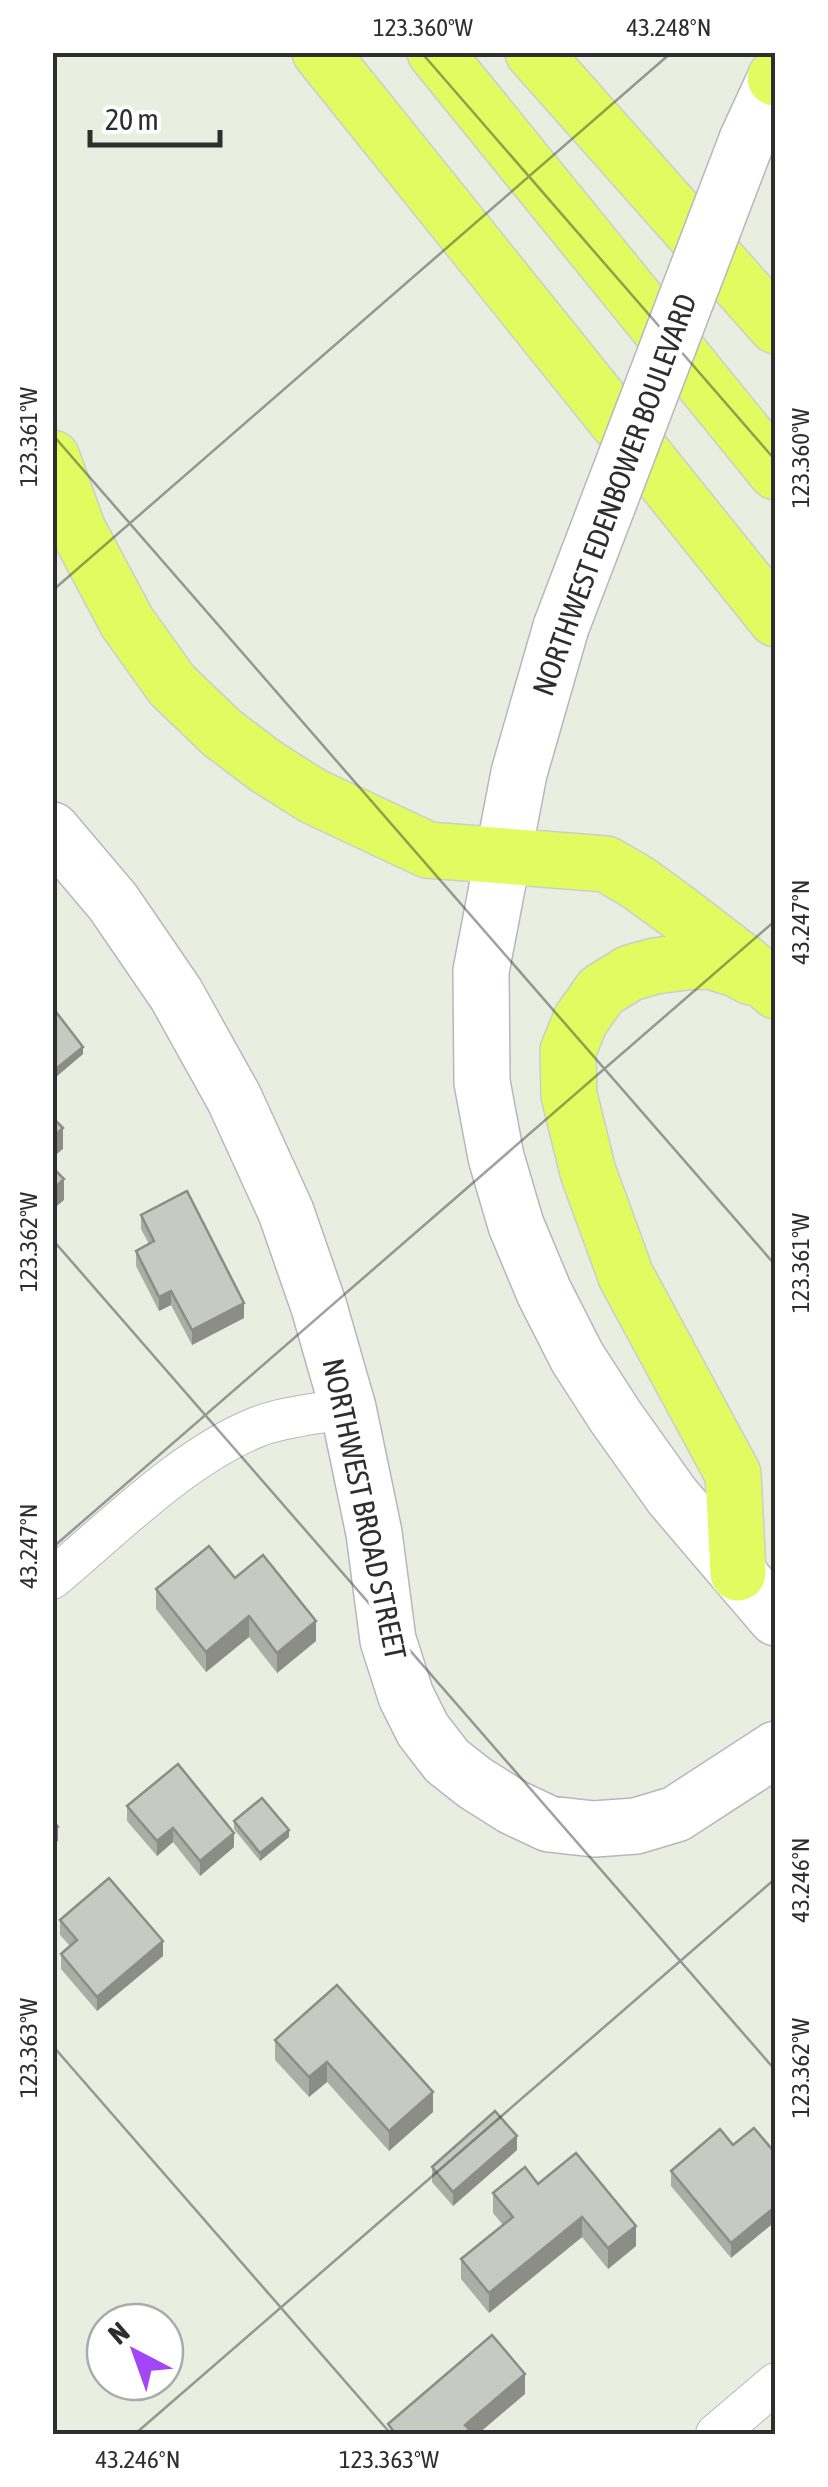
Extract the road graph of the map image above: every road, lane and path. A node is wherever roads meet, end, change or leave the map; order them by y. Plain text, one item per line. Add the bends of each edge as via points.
1 (320, 52) edge
2 (434, 52) edge
3 (533, 52) edge
4 (775, 77) edge
5 (776, 326) edge
6 (52, 458) edge
7 (776, 472) edge
8 (776, 619) edge
9 (52, 830) edge
10 (504, 856) junction
11 (776, 991) edge
12 (348, 1408) junction
13 (738, 1574) junction
14 (52, 1579) edge
15 (776, 1618) edge
16 (776, 1749) edge
17 (776, 2383) edge
18 (716, 2434) edge

1 - 8 highway
2 - 7 highway
3 - 5 highway
4 - 10 main road, NORTHWEST EDENBOWER BOULEVARD, bridge via 561,626 519,774
6 - 10 highway via 78,530 127,622 172,685 222,733 313,796 428,850
9 - 12 main road, NORTHWEST BROAD STREET via 146,948 234,1098 286,1212
10 - 11 highway via 606,864 677,910
10 - 13 main road, NORTHWEST EDENBOWER BOULEVARD via 481,971 482,1082 516,1225 577,1357 672,1496
11 - 13 highway via 710,962 630,973 601,991 568,1051 569,1096 588,1172 626,1276 733,1474
12 - 14 street via 260,1426 210,1450
12 - 16 main road, NORTHWEST BROAD STREET via 388,1640 406,1696 447,1761 475,1784 549,1824 636,1826 676,1814
13 - 15 main road, NORTHWEST EDENBOWER BOULEVARD
17 - 18 street

